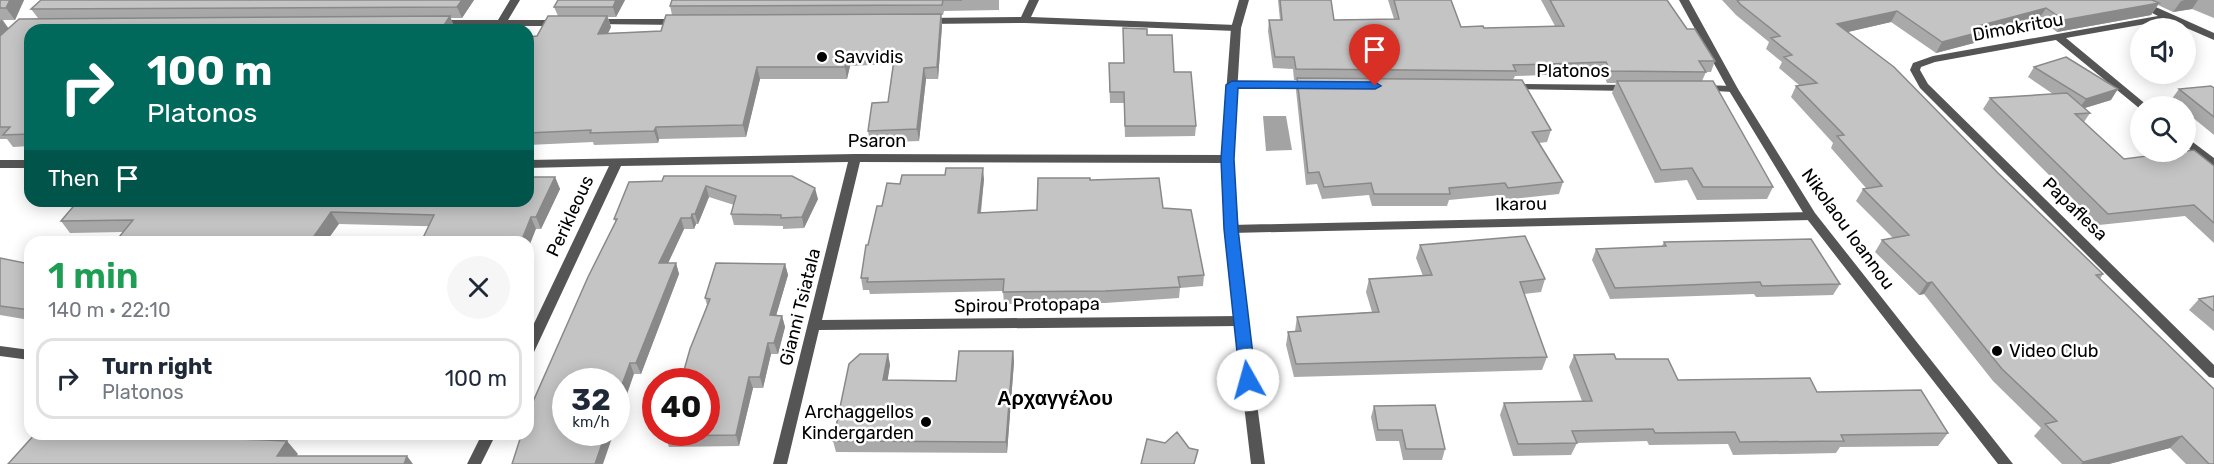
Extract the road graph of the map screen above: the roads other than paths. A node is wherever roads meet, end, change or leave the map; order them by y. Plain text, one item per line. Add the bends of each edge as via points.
1 (515, 0) edge
2 (1034, 0) edge
3 (1244, 0) edge
4 (1684, 0) edge
5 (2132, 0) edge
6 (2167, 17) junction
7 (1025, 20) junction
8 (918, 21) edge
9 (572, 22) edge
10 (584, 22) edge
11 (692, 22) edge
12 (426, 23) edge
13 (501, 23) junction
14 (1236, 28) junction
15 (2058, 37) junction
16 (2214, 37) edge
17 (1915, 70) joint
18 (1232, 85) junction
19 (1328, 85) edge
20 (1495, 87) edge
21 (1638, 88) edge
22 (1685, 88) edge
23 (1733, 89) junction
24 (2131, 96) edge
25 (2196, 149) edge
26 (855, 158) junction
27 (1227, 159) junction
28 (0, 164) edge
29 (24, 164) edge
30 (534, 164) edge
31 (616, 164) junction
32 (2214, 164) edge
33 (1811, 216) junction
34 (1231, 229) junction
35 (1240, 321) junction
36 (814, 325) junction
37 (534, 337) edge
38 (0, 351) edge
39 (24, 354) edge
40 (2214, 373) edge
41 (486, 440) edge
42 (474, 464) edge
43 (780, 464) edge
44 (1258, 464) edge
45 (2006, 464) edge

1 - 13 street
2 - 7 street
3 - 14 street
4 - 23 street, Nikolaou Ioannou
5 - 6 street
6 - 15 street, Dimokritou
6 - 16 street
7 - 8 street
7 - 14 street
9 - 13 street
10 - 11 street
12 - 13 street
14 - 18 street
15 - 17 street, Dimokritou via 1933,59 1917,65
15 - 24 street
17 - 40 street, Papaflesa via 1924,86
18 - 19 street
18 - 27 street
20 - 21 street, Platonos
22 - 23 street
23 - 33 street, Nikolaou Ioannou
25 - 32 street
26 - 27 street, Psaron
26 - 31 street, Psaron
26 - 36 street, Gianni Tsiatala
27 - 34 street
28 - 29 street
30 - 31 street, Psaron
31 - 37 street, Perikleous
33 - 34 street, Ikarou
33 - 45 street, Nikolaou Ioannou
34 - 35 street
35 - 36 street, Spirou Protopapa
35 - 44 street
36 - 43 street, Gianni Tsiatala
38 - 39 street
41 - 42 street

